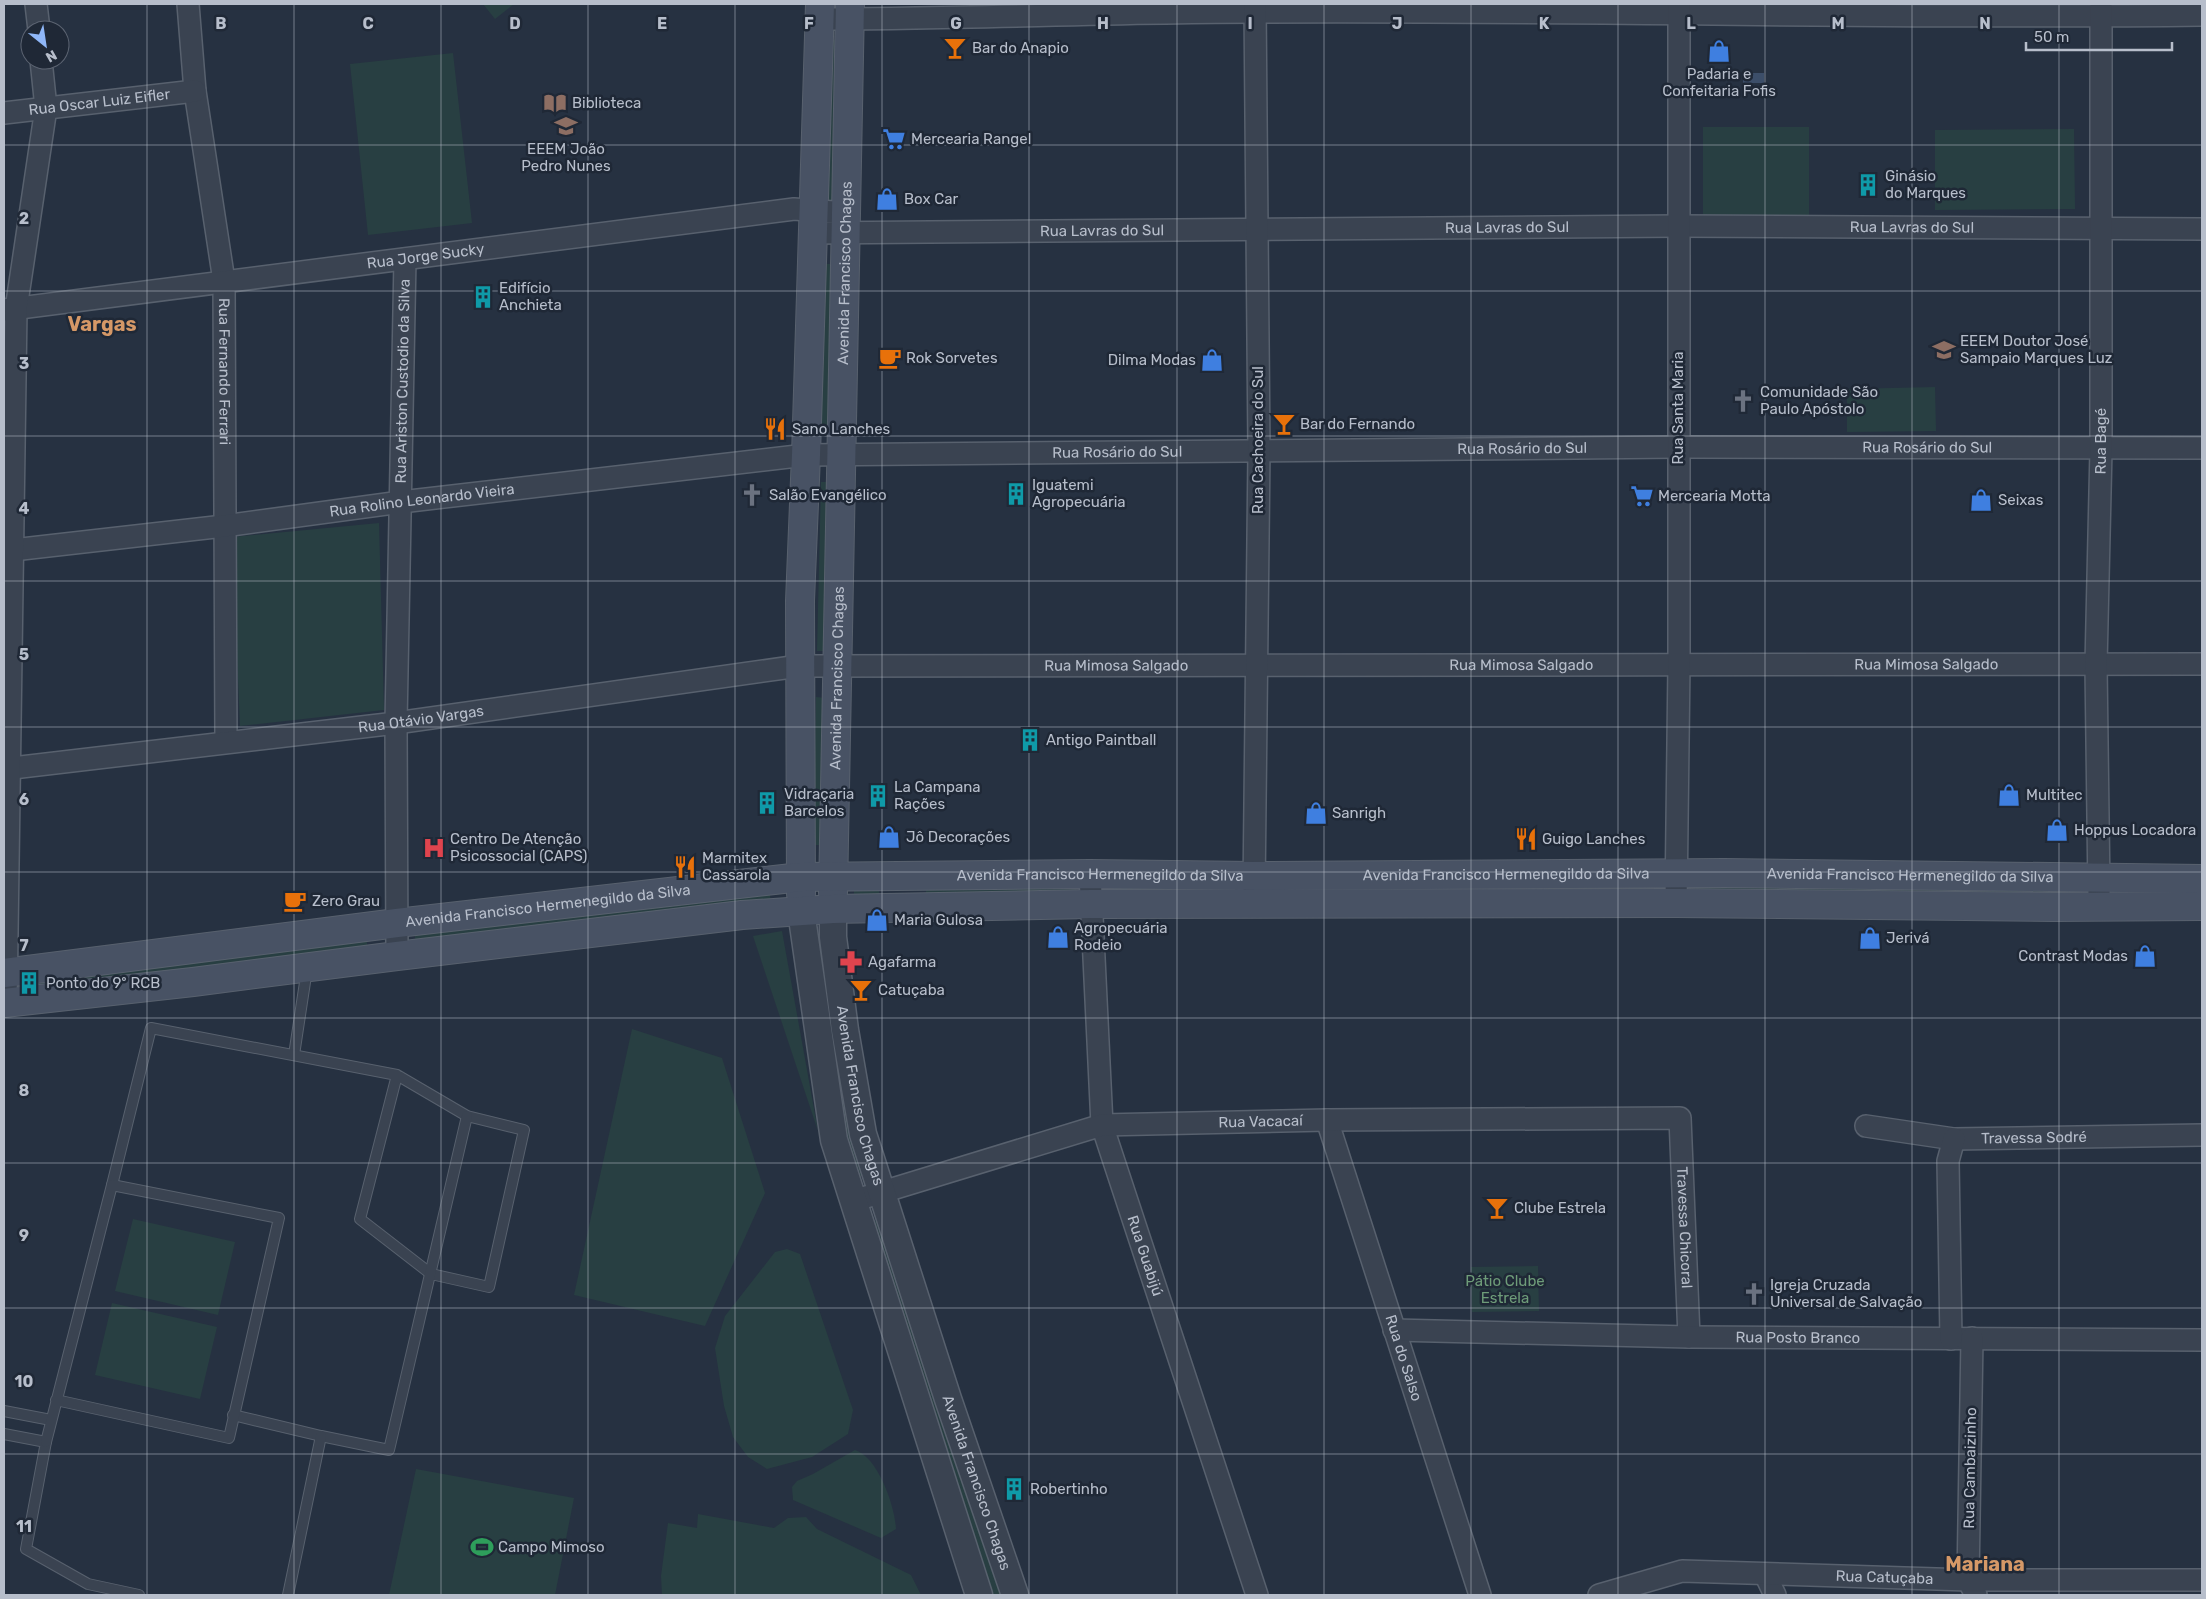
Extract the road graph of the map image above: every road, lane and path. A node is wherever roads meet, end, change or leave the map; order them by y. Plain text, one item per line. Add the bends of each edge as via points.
1 (36, 4) edge
2 (188, 4) edge
3 (1255, 8) edge
4 (1679, 8) edge
5 (2101, 10) edge
6 (820, 11) edge
7 (850, 11) edge
8 (2202, 15) edge
9 (37, 20) edge
10 (43, 70) edge
11 (195, 91) junction
12 (46, 108) junction
13 (4, 113) edge
14 (813, 222) junction
15 (847, 223) junction
16 (1678, 226) junction
17 (1256, 228) junction
18 (2100, 229) junction
19 (2202, 229) edge
20 (405, 259) junction
21 (224, 281) junction
22 (10, 310) edge
23 (1678, 447) junction
24 (2202, 448) edge
25 (2101, 449) junction
26 (1259, 451) junction
27 (806, 455) junction
28 (841, 455) junction
29 (401, 502) junction
30 (224, 526) junction
31 (8, 550) edge
32 (1679, 663) junction
33 (2202, 664) edge
34 (839, 665) junction
35 (2096, 665) junction
36 (799, 666) junction
37 (1257, 666) junction
38 (396, 723) junction
39 (226, 742) junction
40 (6, 769) edge
41 (1676, 873) junction
42 (1090, 874) junction
43 (834, 876) junction
44 (1254, 876) junction
45 (801, 877) junction
46 (2100, 878) junction
47 (2202, 879) edge
48 (1676, 903) junction
49 (1091, 904) junction
50 (1254, 904) junction
51 (2202, 906) edge
52 (2099, 907) junction
53 (833, 910) junction
54 (801, 912) junction
55 (397, 924) junction
56 (152, 954) junction
57 (397, 956) junction
58 (307, 968) junction
59 (5, 973) edge
60 (154, 987) junction
61 (5, 1003) edge
62 (294, 1055) junction
63 (396, 1075) junction
64 (467, 1116) junction
65 (1680, 1118) joint
66 (1327, 1120) junction
67 (1102, 1125) junction
68 (1866, 1126) dead end
69 (2202, 1135) edge
70 (1954, 1139) junction
71 (112, 1185) junction
72 (881, 1192) junction
73 (853, 1201) junction
74 (431, 1274) junction
75 (1394, 1330) junction
76 (1689, 1337) junction
77 (1962, 1339) junction
78 (2202, 1340) edge
79 (56, 1400) junction
80 (4, 1411) edge
81 (234, 1416) junction
82 (51, 1420) junction
83 (4, 1434) edge
84 (321, 1436) junction
85 (46, 1442) junction
86 (1765, 1574) junction
87 (2201, 1583) edge
88 (1972, 1588) edge
89 (139, 1595) edge
90 (288, 1595) edge
91 (979, 1595) edge
92 (1015, 1595) edge
93 (1257, 1595) edge
94 (1480, 1595) edge
95 (1599, 1595) edge
96 (1775, 1595) edge

1 - 9 street
2 - 11 street, Rua Fernando Ferrari
3 - 4 street
3 - 7 street
3 - 17 street, Rua Cachoeira do Sul
4 - 5 street
4 - 16 street, Rua Santa Maria
5 - 8 street
5 - 18 street, Rua Bagé
6 - 7 street
6 - 14 main road, Avenida Francisco Chagas
7 - 15 main road, Avenida Francisco Chagas
10 - 12 street
11 - 12 street, Rua Oscar Luiz Eifler
11 - 21 street, Rua Fernando Ferrari
12 - 13 street, Rua Oscar Luiz Eifler
12 - 22 street
14 - 15 street, Rua Jorge Sucky
14 - 20 street, Rua Jorge Sucky via 794,209
14 - 27 main road, Avenida Francisco Chagas
15 - 17 street, Rua Lavras do Sul
15 - 28 main road, Avenida Francisco Chagas
16 - 17 street, Rua Lavras do Sul
16 - 18 street, Rua Lavras do Sul
16 - 23 street, Rua Santa Maria
17 - 26 street, Rua Cachoeira do Sul
18 - 19 street, Rua Lavras do Sul
18 - 25 street, Rua Bagé
20 - 21 street, Rua Jorge Sucky
20 - 29 street, Rua Ariston Custodio da Silva
21 - 22 street, Rua Jorge Sucky
21 - 30 street, Rua Fernando Ferrari
22 - 31 street
23 - 25 street, Rua Rosário do Sul
23 - 26 street, Rua Rosário do Sul
23 - 32 street, Rua Santa Maria
24 - 25 street, Rua Rosário do Sul
25 - 35 street, Rua Bagé
26 - 28 street, Rua Rosário do Sul
26 - 37 street, Rua Cachoeira do Sul
27 - 28 street, Rua Rolino Leonardo Vieira
27 - 29 street, Rua Rolino Leonardo Vieira
27 - 36 main road, Avenida Francisco Chagas
28 - 34 main road, Avenida Francisco Chagas
29 - 30 street, Rua Rolino Leonardo Vieira
29 - 38 street, Rua Ariston Custodio da Silva
30 - 31 street, Rua Rolino Leonardo Vieira
30 - 39 street, Rua Fernando Ferrari
31 - 40 street
32 - 35 street, Rua Mimosa Salgado
32 - 37 street, Rua Mimosa Salgado
32 - 41 street, Rua Santa Maria
33 - 35 street, Rua Mimosa Salgado
34 - 36 street, Rua Otávio Vargas
34 - 37 street, Rua Mimosa Salgado
34 - 43 main road, Avenida Francisco Chagas
35 - 46 street, Rua Bagé
36 - 38 street, Rua Otávio Vargas
36 - 45 main road, Avenida Francisco Chagas
37 - 44 street, Rua Cachoeira do Sul
38 - 39 street, Rua Otávio Vargas
38 - 55 street, Rua Ariston Custodio da Silva
39 - 40 street, Rua Otávio Vargas
40 - 59 street
41 - 44 main road, Avenida Francisco Hermenegildo da Silva
41 - 46 main road, Avenida Francisco Hermenegildo da Silva
41 - 48 street, Rua Santa Maria
42 - 43 main road, Avenida Francisco Hermenegildo da Silva
42 - 44 main road, Avenida Francisco Hermenegildo da Silva
42 - 49 street, Rua Guabijú
43 - 45 main road, Avenida Francisco Hermenegildo da Silva
43 - 53 main road, Avenida Francisco Chagas
44 - 50 street, Rua Cachoeira do Sul
45 - 54 main road, Avenida Francisco Chagas
45 - 55 main road, Avenida Francisco Hermenegildo da Silva
46 - 47 main road, Avenida Francisco Hermenegildo da Silva
46 - 52 street, Rua Bagé
48 - 50 main road, Avenida Francisco Hermenegildo da Silva
48 - 52 main road, Avenida Francisco Hermenegildo da Silva
49 - 50 main road, Avenida Francisco Hermenegildo da Silva
49 - 53 main road, Avenida Francisco Hermenegildo da Silva
49 - 67 street, Rua Guabijú
51 - 52 main road, Avenida Francisco Hermenegildo da Silva
53 - 54 main road, Avenida Francisco Hermenegildo da Silva
53 - 72 street, Avenida Francisco Chagas via 833,937 845,1030 863,1134
54 - 57 main road, Avenida Francisco Hermenegildo da Silva
54 - 73 street, Avenida Francisco Chagas via 834,1140
55 - 56 main road, Avenida Francisco Hermenegildo da Silva
55 - 57 street, Rua Ariston Custodio da Silva
56 - 59 main road, Avenida Francisco Hermenegildo da Silva
56 - 60 main road
57 - 58 main road, Avenida Francisco Hermenegildo da Silva
58 - 60 main road, Avenida Francisco Hermenegildo da Silva
58 - 62 lane
59 - 61 street
60 - 61 main road, Avenida Francisco Hermenegildo da Silva
62 - 63 lane
62 - 71 lane via 151,1028
63 - 64 lane
63 - 74 lane via 360,1219
64 - 74 lane
64 - 74 lane via 524,1130 489,1287
65 - 66 street, Rua Vacacaí
65 - 76 street, Travessa Chicoral
66 - 67 street, Rua Vacacaí
66 - 75 street, Rua do Salso
67 - 72 street, Rua Vacacaí
67 - 93 street, Rua Guabijú
68 - 70 street, Travessa Sodré
69 - 70 street, Travessa Sodré
70 - 77 street, Rua Cambaizinho via 1948,1161
71 - 79 lane
71 - 81 lane via 279,1218
72 - 73 street, Rua Vacacaí
72 - 92 street, Avenida Francisco Chagas
73 - 91 street, Avenida Francisco Chagas
74 - 84 lane via 389,1450
75 - 76 street, Rua Posto Branco
75 - 94 street, Rua do Salso
76 - 77 street, Rua Posto Branco
77 - 78 street, Rua Posto Branco
77 - 88 street, Rua Cambaizinho
79 - 81 lane via 229,1438
79 - 82 lane
80 - 82 lane
81 - 84 lane
82 - 85 lane
83 - 85 lane
84 - 90 lane
85 - 89 lane via 26,1549 88,1584
86 - 88 street, Rua Catuçaba
86 - 95 street, Rua Catuçaba via 1682,1571
86 - 96 street
87 - 88 street, Rua Catuçaba

